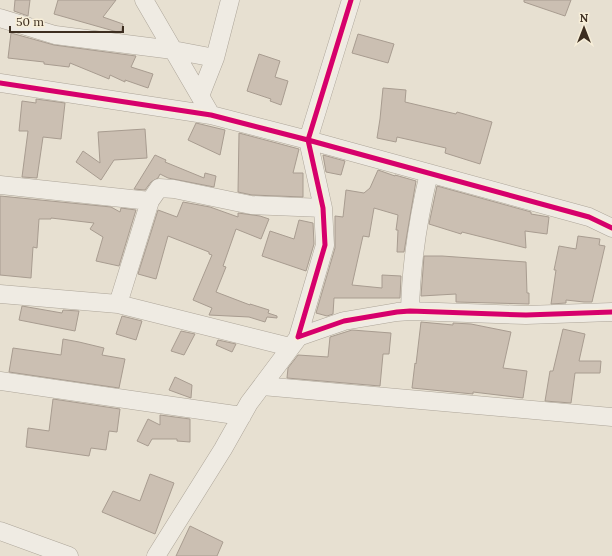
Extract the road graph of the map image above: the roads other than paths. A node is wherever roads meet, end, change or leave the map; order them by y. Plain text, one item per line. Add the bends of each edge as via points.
1 (144, 0) edge
2 (230, 0) edge
3 (350, 0) edge
4 (0, 18) edge
5 (173, 50) junction
6 (215, 58) junction
7 (0, 83) edge
8 (200, 96) junction
9 (211, 115) junction
10 (308, 140) junction
11 (429, 173) junction
12 (0, 185) edge
13 (150, 201) junction
14 (323, 208) junction
15 (612, 228) edge
16 (0, 294) edge
17 (118, 304) junction
18 (410, 311) junction
19 (612, 312) edge
20 (294, 342) junction
21 (0, 381) edge
22 (262, 386) junction
23 (242, 416) junction
24 (612, 417) edge
25 (0, 531) edge
26 (69, 556) edge
27 (156, 556) edge

1 - 5 street
2 - 6 street
3 - 10 street
4 - 5 street via 55,35
5 - 6 street
5 - 8 street
6 - 8 street
7 - 9 street
8 - 9 street
9 - 10 street
10 - 11 street
10 - 14 street
11 - 15 street via 589,217
11 - 18 street via 418,218 410,284
12 - 13 street
13 - 14 street via 159,188 251,205
13 - 17 street
14 - 20 street via 325,245
16 - 17 street
17 - 20 street
18 - 19 street via 526,315
18 - 20 street via 344,321
20 - 22 street
21 - 23 street
22 - 23 street
22 - 24 street
23 - 27 street
25 - 26 street

